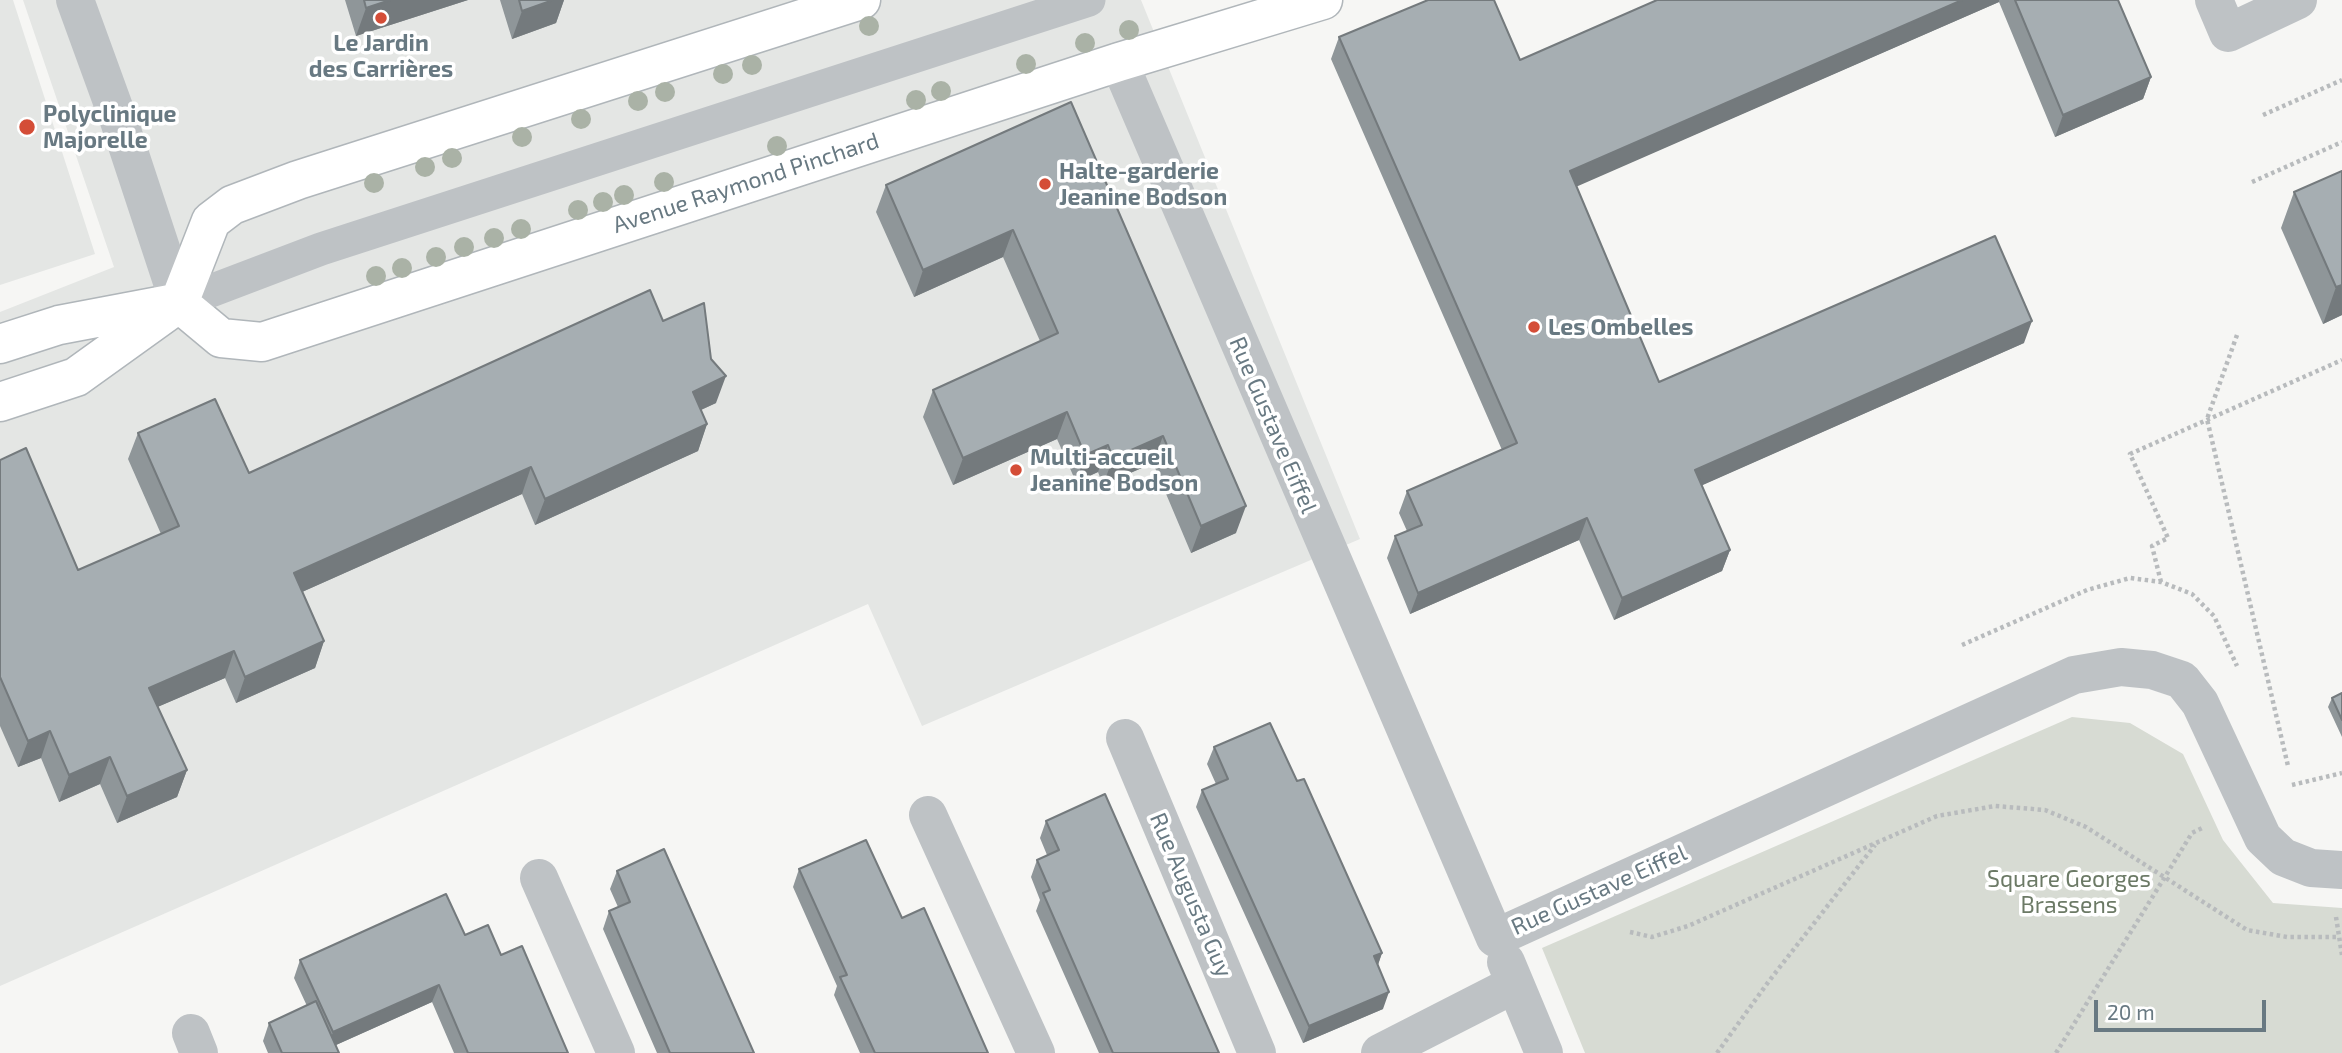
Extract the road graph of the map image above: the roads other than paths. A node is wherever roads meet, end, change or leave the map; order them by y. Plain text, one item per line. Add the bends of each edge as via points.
1 (75, 0) edge
2 (861, 0) edge
3 (1089, 0) edge
4 (1323, 0) edge
5 (2214, 0) edge
6 (2298, 0) edge
7 (1119, 62) junction
8 (179, 303) junction
9 (0, 344) edge
10 (0, 402) edge
11 (1125, 738) dead end
12 (928, 815) dead end
13 (2342, 870) edge
14 (539, 878) dead end
15 (1495, 937) junction
16 (1515, 984) junction
17 (615, 1053) edge
18 (1036, 1053) edge
19 (1256, 1053) edge
20 (1380, 1053) edge
21 (1544, 1053) edge

1 - 8 street
2 - 8 street via 232,205 211,221
3 - 8 lane via 321,249
4 - 7 street, Avenue Raymond Pinchard
5 - 6 street via 2228,33
7 - 8 street, Avenue Raymond Pinchard via 262,342 221,338
7 - 15 street, Rue Gustave Eiffel
8 - 9 street via 59,325
8 - 10 street via 76,377
11 - 19 street, Rue Augusta Guy
12 - 18 street
13 - 15 street, Rue Gustave Eiffel via 2311,868 2283,857 2263,838 2200,703 2182,680 2152,670 2121,667 2074,675
14 - 17 street
15 - 16 street
16 - 20 street
16 - 21 street

